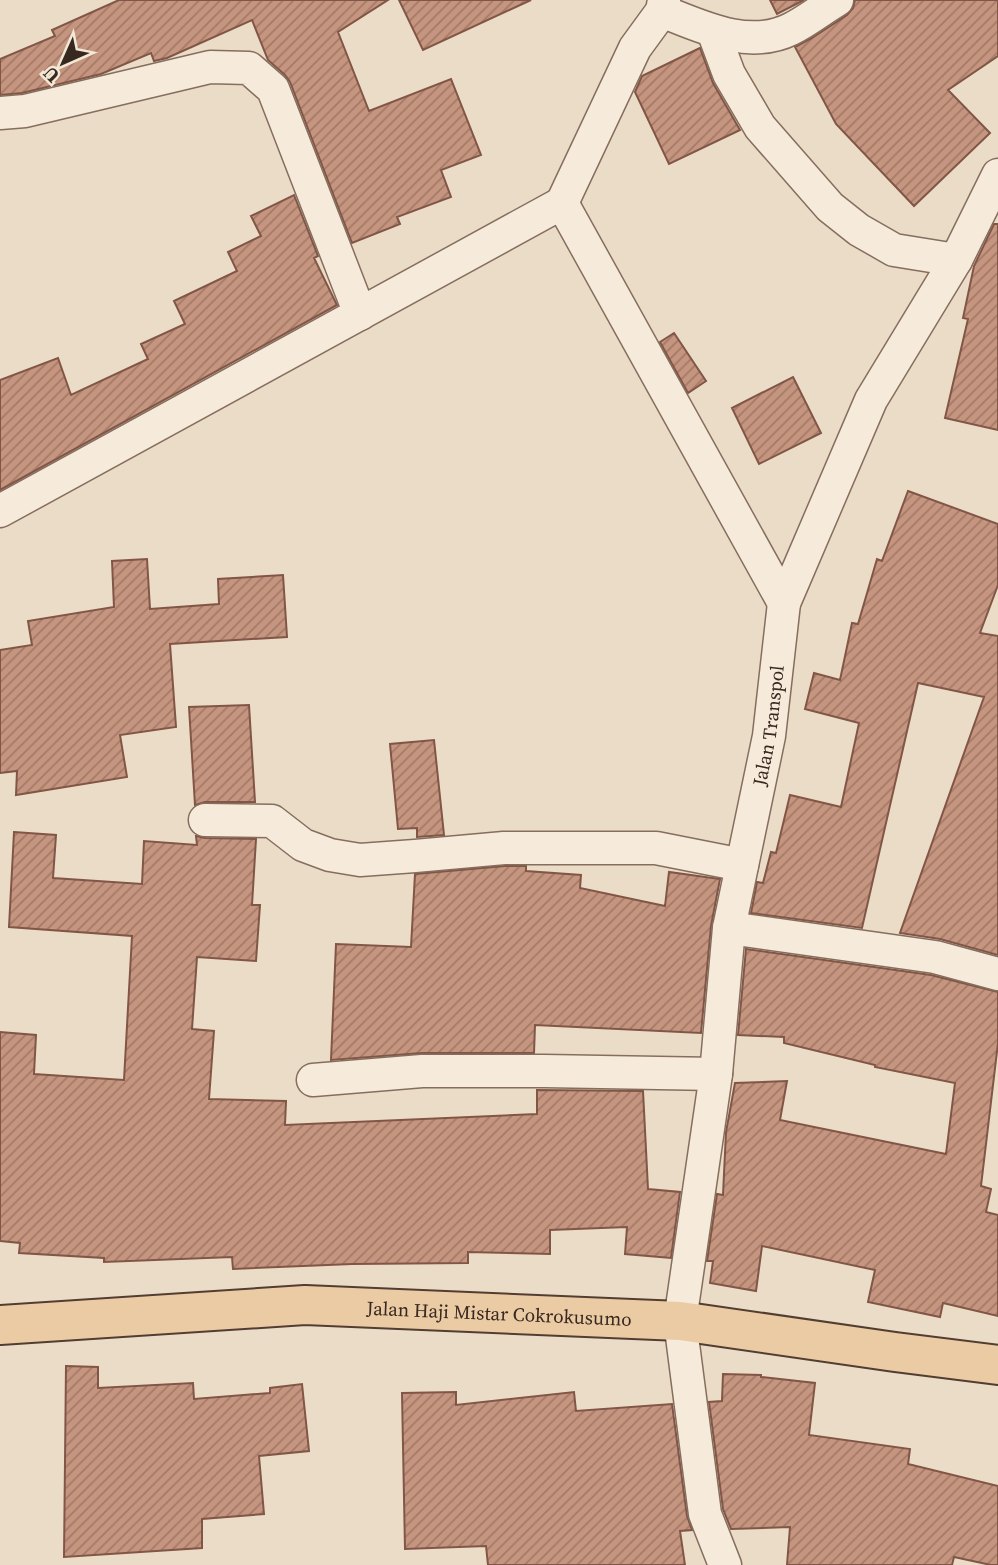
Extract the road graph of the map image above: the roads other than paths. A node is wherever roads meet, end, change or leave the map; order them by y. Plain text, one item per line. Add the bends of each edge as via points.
1 (837, 0) edge
2 (663, 6) edge
3 (713, 31) junction
4 (0, 113) edge
5 (998, 175) edge
6 (562, 203) junction
7 (956, 260) junction
8 (360, 314) junction
9 (0, 511) edge
10 (784, 603) junction
11 (205, 820) dead end
12 (741, 865) junction
13 (729, 928) junction
14 (998, 974) edge
15 (716, 1074) junction
16 (313, 1080) dead end
17 (680, 1321) junction
18 (0, 1325) edge
19 (998, 1365) edge
20 (725, 1565) edge

1 - 3 street via 789,30 758,39
2 - 3 street
2 - 6 street via 635,48
3 - 7 street via 729,75 761,127 830,207 894,250
4 - 8 street via 210,67 249,68 273,89
5 - 7 street, Jalan Transpol
6 - 8 street
6 - 10 street
7 - 10 street, Jalan Transpol via 871,400
8 - 9 street
10 - 12 street, Jalan Transpol via 769,736
11 - 12 street via 272,821 303,845 360,860 504,848 656,848
12 - 13 street, Jalan Transpol
13 - 14 street via 935,957
13 - 15 street, Jalan Transpol
15 - 16 street via 422,1072
15 - 17 street, Jalan Transpol
17 - 18 main road, Jalan Haji Mistar Cokrokusumo via 305,1305
17 - 19 main road, Jalan Haji Mistar Cokrokusumo
17 - 20 street, Jalan Transpol via 705,1514

